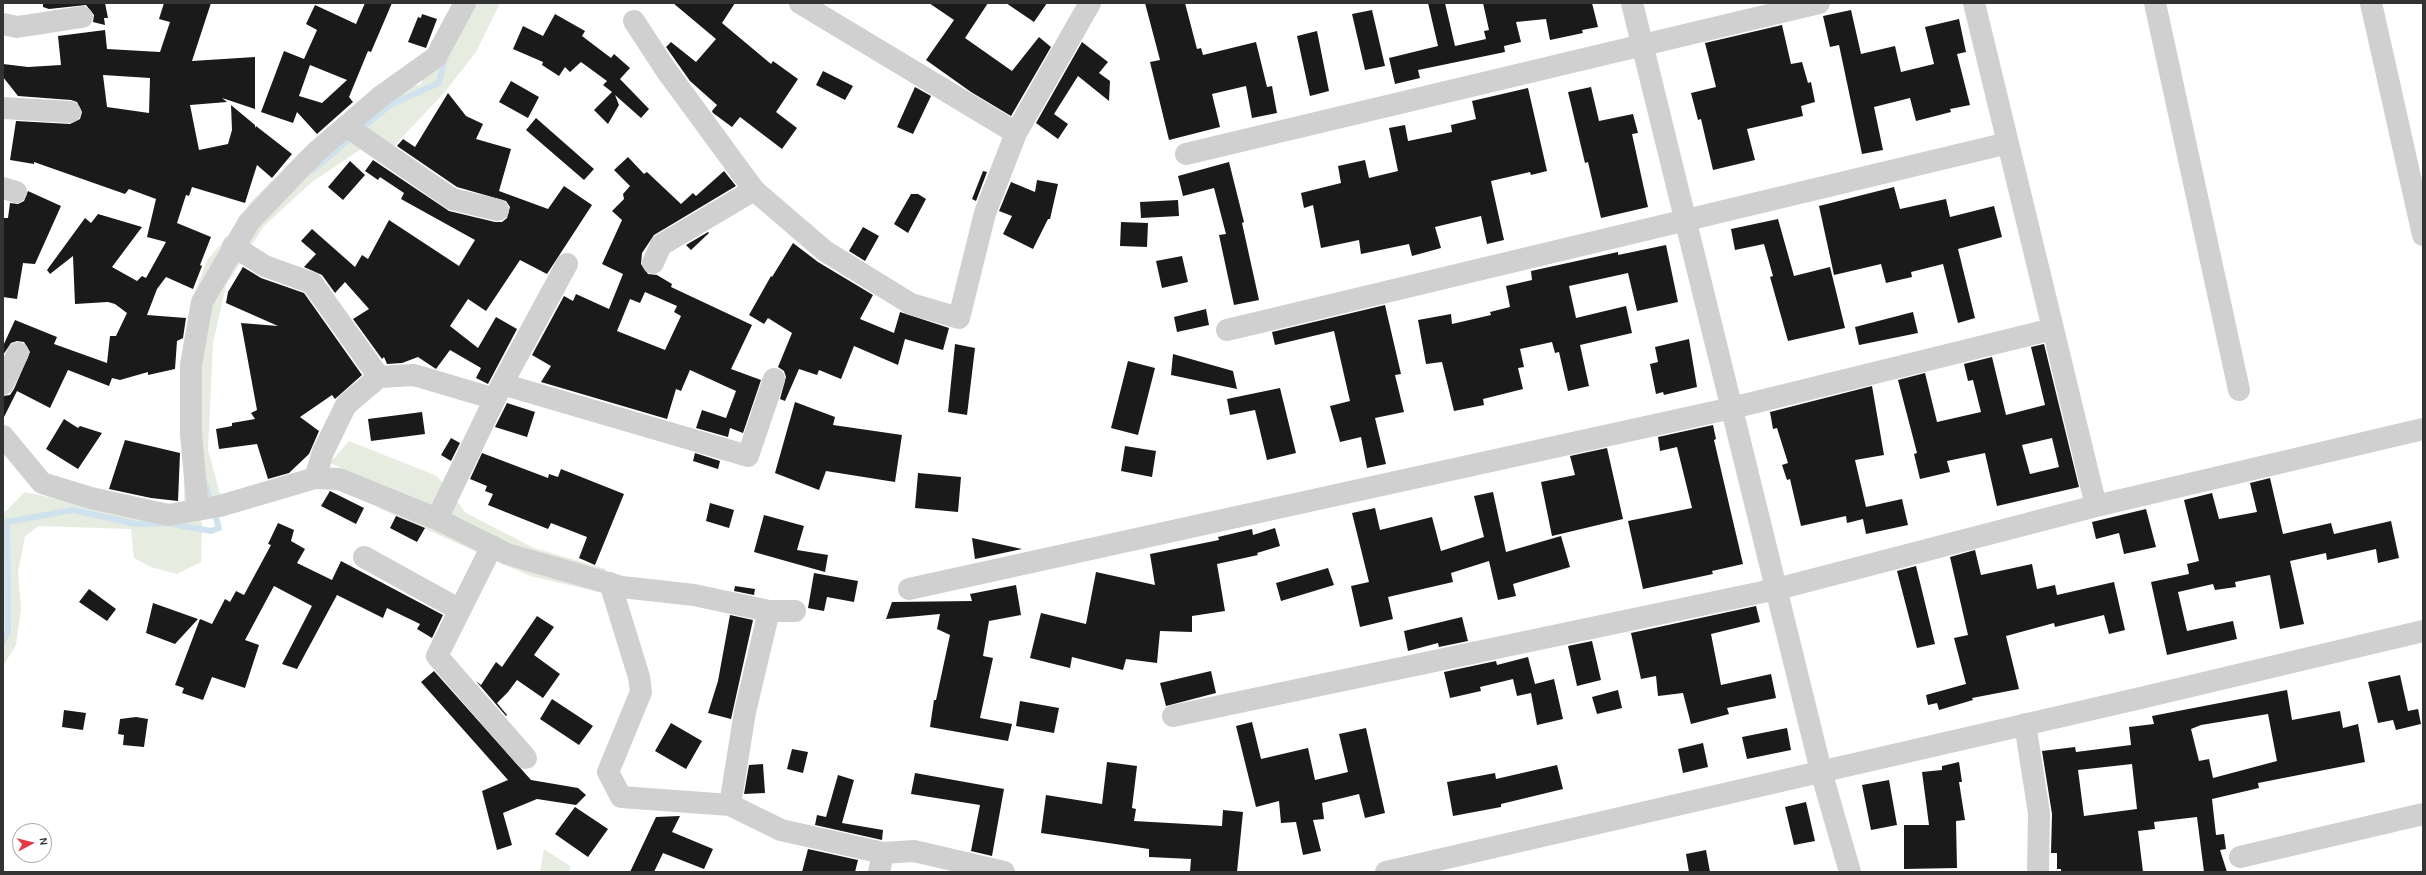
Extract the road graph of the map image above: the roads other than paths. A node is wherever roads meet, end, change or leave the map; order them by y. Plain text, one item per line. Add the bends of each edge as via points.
1 (466, 3) edge
2 (800, 3) edge
3 (1090, 3) edge
4 (1632, 3) edge
5 (1819, 3) edge
6 (1974, 3) edge
7 (2155, 3) edge
8 (2371, 3) edge
9 (82, 17) dead end
10 (634, 21) dead end
11 (3, 24) edge
12 (1642, 45) junction
13 (3, 108) edge
14 (70, 112) dead end
15 (346, 126) junction
16 (1016, 133) junction
17 (2008, 143) junction
18 (1186, 154) dead end
19 (754, 190) junction
20 (498, 210) dead end
21 (1686, 220) junction
22 (2423, 235) edge
23 (233, 246) junction
24 (653, 263) dead end
25 (566, 264) dead end
26 (2053, 329) junction
27 (1227, 330) dead end
28 (18, 353) dead end
29 (379, 377) junction
30 (774, 379) dead end
31 (3, 384) edge
32 (2239, 390) dead end
33 (498, 391) junction
34 (1732, 408) junction
35 (2423, 429) edge
36 (3, 436) edge
37 (315, 478) junction
38 (2096, 506) junction
39 (198, 510) junction
40 (437, 519) junction
41 (492, 546) junction
42 (364, 557) dead end
43 (610, 583) junction
44 (909, 589) dead end
45 (1777, 589) junction
46 (460, 610) junction
47 (769, 611) junction
48 (795, 611) dead end
49 (2423, 631) edge
50 (1173, 716) dead end
51 (2025, 724) junction
52 (526, 758) dead end
53 (1822, 771) junction
54 (730, 806) junction
55 (2423, 814) edge
56 (2240, 857) dead end
57 (881, 862) edge
58 (1004, 872) edge
59 (1386, 872) edge
60 (1850, 872) edge
61 (2038, 872) edge

1 - 15 street via 436,57 380,97
2 - 16 street
3 - 16 street
4 - 12 street
5 - 12 street
6 - 17 street
7 - 32 street
8 - 22 street
9 - 11 street via 16,27
10 - 19 street via 666,70
12 - 18 street
12 - 21 street
13 - 14 street
15 - 20 street via 452,199
15 - 23 street via 316,152 249,222
16 - 19 street via 985,213 960,318 910,304 825,251
17 - 21 street
17 - 26 street
19 - 24 street via 662,245
21 - 27 street
21 - 34 street
23 - 29 street via 266,266 312,283
23 - 39 street via 202,302 191,365 191,434
25 - 33 street
26 - 34 street
26 - 38 street
28 - 31 street
29 - 33 street via 414,375
29 - 37 street via 346,405
30 - 33 street via 748,456
33 - 40 street
34 - 44 street
34 - 45 street
35 - 38 street
36 - 39 street via 42,483 91,498 168,515
37 - 39 street
37 - 40 street via 339,479
38 - 45 street
40 - 41 street
41 - 43 street via 507,554
41 - 46 street
42 - 46 street
43 - 47 street via 694,595
43 - 54 street via 640,677 641,692 608,772 621,796
45 - 50 street
45 - 53 street
46 - 52 street via 437,656
47 - 48 street
47 - 54 street via 745,712
49 - 51 street
51 - 53 street
51 - 61 street via 2039,813
53 - 59 street
53 - 60 street
54 - 57 street via 781,830
55 - 56 street
57 - 58 street via 914,851

